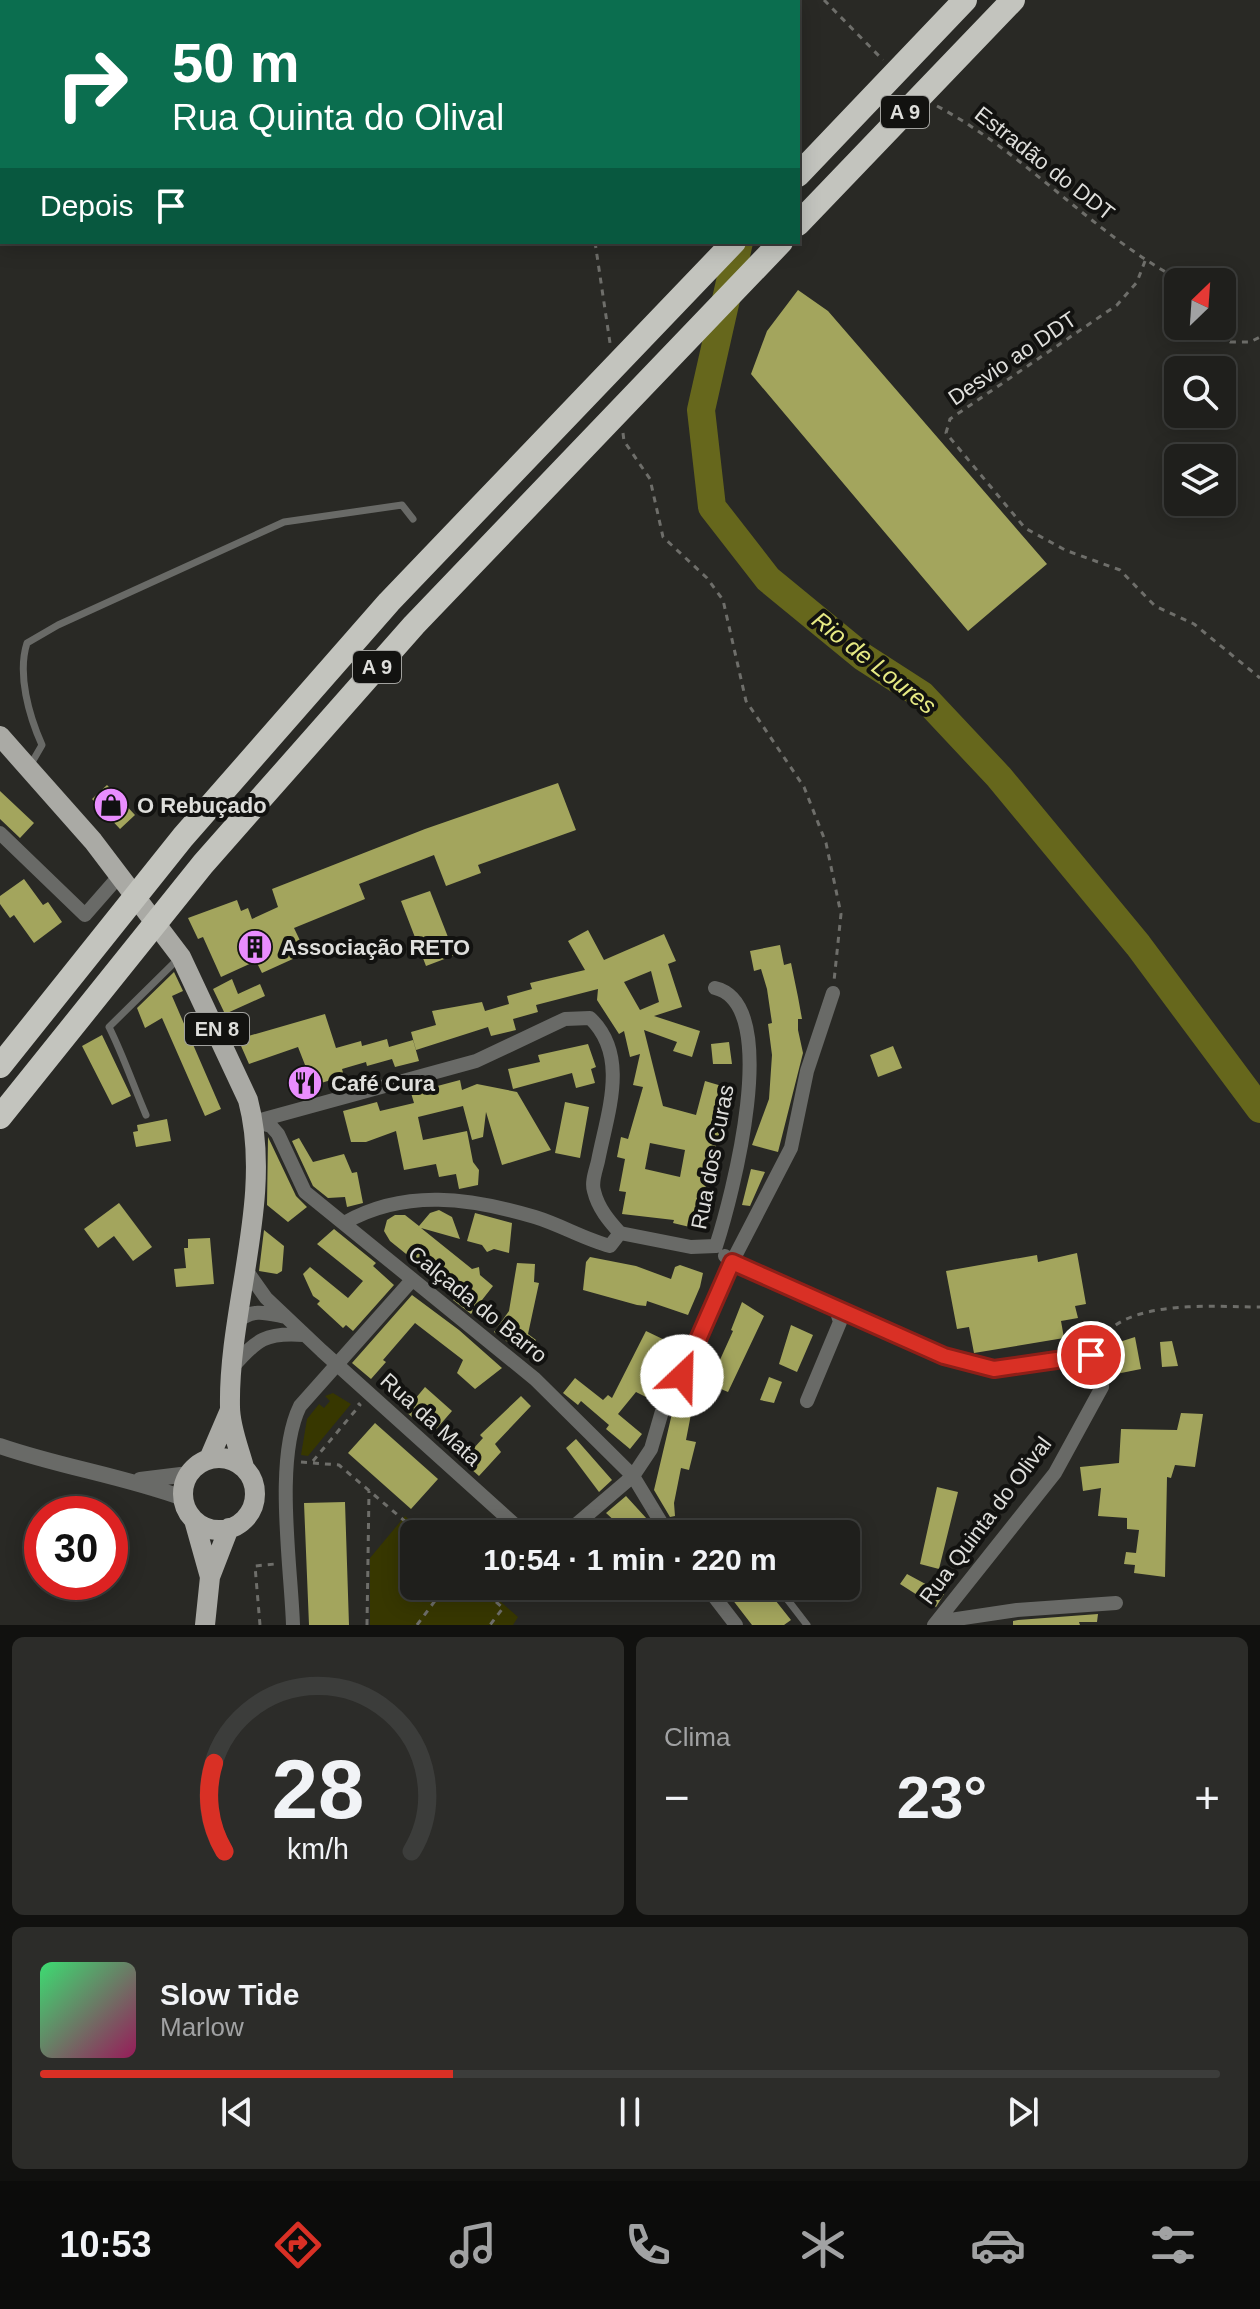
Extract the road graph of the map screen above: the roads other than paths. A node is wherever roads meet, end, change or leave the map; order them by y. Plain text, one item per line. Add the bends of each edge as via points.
1 (965, 0) edge
2 (1013, 0) edge
3 (800, 173) edge
4 (800, 222) edge
5 (732, 244) edge
6 (779, 244) edge
7 (413, 519) dead end
8 (0, 736) edge
9 (30, 766) junction
10 (0, 833) edge
11 (120, 875) junction
12 (181, 957) junction
13 (715, 988) dead end
14 (833, 993) road end
15 (0, 1066) edge
16 (146, 1115) dead end
17 (0, 1117) edge
18 (254, 1121) junction
19 (344, 1223) junction
20 (620, 1233) junction
21 (716, 1246) junction
22 (732, 1262) junction
23 (244, 1267) junction
24 (412, 1280) junction
25 (837, 1312) junction
26 (286, 1317) junction
27 (238, 1321) junction
28 (304, 1335) junction
29 (337, 1365) junction
30 (232, 1368) junction
31 (807, 1401) dead end
32 (230, 1410) junction
33 (0, 1446) edge
34 (209, 1459) junction
35 (244, 1467) junction
36 (189, 1474) junction
37 (633, 1476) junction
38 (134, 1480) junction
39 (183, 1498) junction
40 (194, 1520) junction
41 (509, 1520) edge
42 (581, 1520) edge
43 (660, 1520) edge
44 (229, 1528) junction
45 (210, 1577) junction
46 (717, 1600) edge
47 (788, 1600) edge
48 (1116, 1603) dead end
49 (936, 1624) edge
50 (205, 1625) edge
51 (293, 1625) edge
52 (736, 1625) edge
53 (807, 1625) edge

1 - 3 highway, A 9, bridge
2 - 4 highway, A 9, bridge
5 - 15 highway, A 9, bridge via 379,614 183,837
6 - 17 highway, A 9, bridge via 414,625 203,864
7 - 9 lane via 402,505 284,522 27,643 23,657 31,721 42,745
8 - 9 main road, EN 8
9 - 11 main road, EN 8
10 - 11 street via 85,915
11 - 12 main road, EN 8
12 - 16 lane via 109,1027 132,1071
12 - 18 main road, EN 8
13 - 21 street, Rua dos Curas via 724,990 742,1013 751,1073
14 - 22 street via 807,1071 791,1148
18 - 19 street, Calçada do Barro via 271,1126 305,1192
18 - 20 street via 476,1061 565,1019 590,1018 611,1048 613,1087 592,1188 605,1217
18 - 23 main road, EN 8 via 256,1164
19 - 20 street, Rua dos Curas via 371,1208 457,1198 537,1217 610,1246
19 - 24 street, Calçada do Barro
20 - 21 street, Rua dos Curas via 691,1247
21 - 22 street
22 - 25 street
22 - 37 street via 682,1376 665,1401 651,1449
23 - 26 street, Rua da Mata
23 - 27 main road, EN 8
24 - 29 street
24 - 37 street, Calçada do Barro via 535,1379
25 - 31 street via 840,1322
25 - 49 street, Rua Quinta do Olival via 944,1356 994,1369 1091,1355 1102,1369 1102,1387 1055,1473
26 - 27 street via 259,1311
26 - 28 street, Rua da Mata
27 - 30 main road, EN 8
28 - 29 street, Rua da Mata
28 - 30 street via 278,1333 261,1339
29 - 41 street, Rua da Mata
29 - 51 street via 291,1424 287,1463
30 - 32 main road, EN 8
32 - 34 main road, EN 8
32 - 35 main road, EN 8
33 - 38 street via 90,1474
34 - 35 main road
34 - 36 main road, EN 8
35 - 44 main road, EN 8 via 254,1502 249,1513
36 - 38 street
36 - 39 main road
37 - 42 street
37 - 43 street, Calçada do Barro
38 - 39 street
39 - 40 main road, EN 8
40 - 44 main road
40 - 45 main road, EN 8
44 - 45 main road, EN 8
45 - 50 main road, EN 8
46 - 52 street
47 - 53 lane
48 - 49 street via 1017,1610

